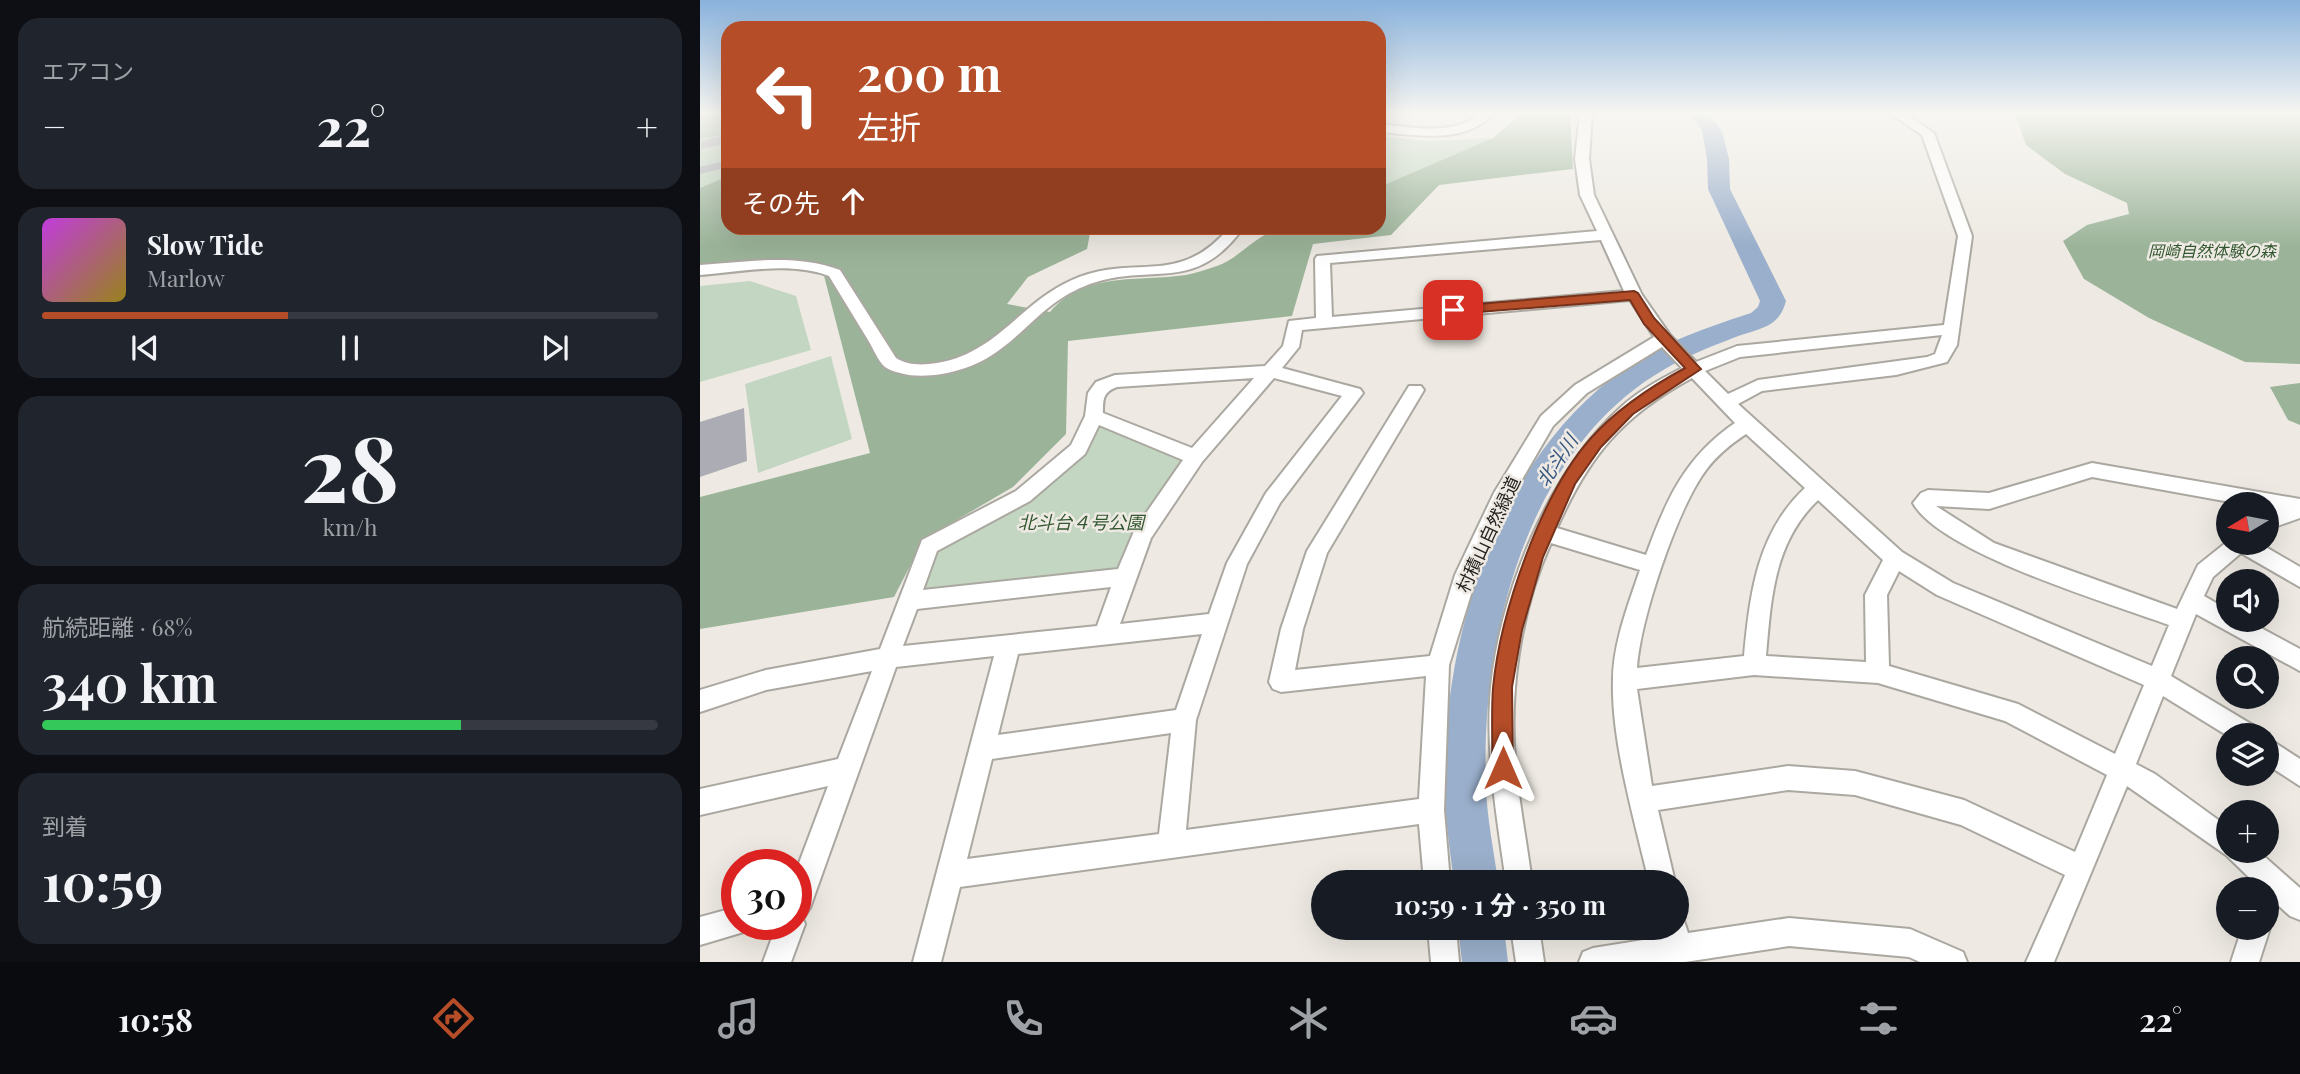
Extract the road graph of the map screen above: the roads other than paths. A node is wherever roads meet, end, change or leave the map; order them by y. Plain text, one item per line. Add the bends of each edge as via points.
1 (1583, 157) edge
2 (1937, 157) edge
3 (1231, 235) edge
4 (1605, 235) junction
5 (700, 270) edge
6 (1634, 295) junction
7 (1324, 322) junction
8 (1951, 328) junction
9 (1666, 341) junction
10 (1691, 366) junction
11 (1270, 371) junction
12 (1415, 390) dead end
13 (1725, 403) junction
14 (1094, 416) junction
15 (1747, 424) junction
16 (1195, 457) junction
17 (1819, 487) junction
18 (2300, 509) edge
19 (2279, 517) edge
20 (1546, 533) junction
21 (2226, 555) edge
22 (2261, 555) edge
23 (1895, 558) junction
24 (1653, 566) junction
25 (1125, 577) junction
26 (2300, 578) edge
27 (909, 601) junction
28 (2186, 610) junction
29 (1216, 623) junction
30 (1106, 634) junction
31 (1009, 643) junction
32 (888, 659) junction
33 (2300, 661) edge
34 (1438, 665) junction
35 (1754, 665) junction
36 (1878, 673) junction
37 (2156, 679) junction
38 (1624, 680) junction
39 (700, 701) edge
40 (1184, 720) junction
41 (2228, 723) edge
42 (982, 749) junction
43 (2279, 759) edge
44 (2122, 769) junction
45 (845, 770) junction
46 (2300, 774) edge
47 (1642, 800) junction
48 (700, 802) edge
49 (1431, 810) junction
50 (2216, 834) edge
51 (1171, 847) junction
52 (812, 863) edge
53 (2248, 863) edge
54 (2081, 869) junction
55 (1436, 870) edge
56 (1516, 870) edge
57 (1659, 870) edge
58 (950, 875) junction
59 (2260, 877) edge
60 (2279, 893) edge
61 (2300, 906) edge
62 (721, 925) edge
63 (700, 931) edge
64 (1689, 938) edge
65 (785, 940) edge
66 (1443, 940) edge
67 (1527, 940) edge
68 (1672, 940) edge
69 (2252, 940) edge
70 (777, 962) edge
71 (927, 962) edge
72 (1445, 962) edge
73 (1530, 962) edge
74 (1593, 962) edge
75 (1953, 962) edge
76 (2040, 962) edge
77 (2245, 962) edge

1 - 4 street via 1587,195
2 - 8 street via 1965,236
3 - 5 street via 1215,254 1192,265 1080,282 1056,295 984,356 934,370 898,368 890,362 835,273 822,267
4 - 6 street
4 - 7 street via 1322,259
6 - 7 street
6 - 9 street
7 - 11 street via 1295,325 1291,347
8 - 10 street via 1737,352
8 - 13 street via 1941,358 1930,362 1758,386
9 - 10 street
9 - 34 street, 村積山自然緑道 via 1630,357 1581,389 1547,421 1504,493 1466,575
10 - 13 street
10 - 20 street via 1628,410 1596,443 1568,482
11 - 14 street via 1115,381 1102,386 1094,397
11 - 16 street
11 - 29 street via 1354,393 1273,498 1237,564
12 - 34 street via 1317,551 1292,628 1281,682
13 - 15 street
14 - 16 street
14 - 27 street via 1078,449 1023,496 929,546
15 - 17 street
15 - 24 street via 1719,443 1697,467
16 - 25 street via 1142,535
17 - 23 street
17 - 35 street via 1798,504 1779,532 1762,586
18 - 19 street
18 - 28 street via 2092,470 1989,501 1928,498 1923,503 1987,549
20 - 24 street
20 - 56 street via 1521,595 1503,687 1503,768
21 - 28 street via 2205,571
22 - 26 street
23 - 36 street via 1876,595
23 - 37 street via 1945,589
24 - 38 street via 1633,624
25 - 27 street
25 - 30 street
27 - 32 street
28 - 33 street
28 - 37 street
29 - 30 street
29 - 40 street
30 - 31 street
31 - 32 street
31 - 42 street
32 - 39 street via 766,680
32 - 45 street
34 - 49 street, 村積山自然緑道
35 - 36 street
35 - 38 street
36 - 44 street via 2010,712
37 - 41 street
37 - 44 street
38 - 47 street
40 - 42 street
40 - 51 street
42 - 58 street
43 - 46 street
44 - 50 street
44 - 54 street
45 - 48 street
45 - 52 street
47 - 54 street via 1788,778 1855,783 1964,813
47 - 57 street
49 - 51 street
49 - 55 street, 村積山自然緑道
51 - 58 street
53 - 59 street
54 - 76 street
58 - 71 street
60 - 61 street
62 - 63 street
64 - 75 street via 1789,932 1910,943
65 - 70 street
66 - 72 street
67 - 73 street
68 - 74 street
69 - 77 street

